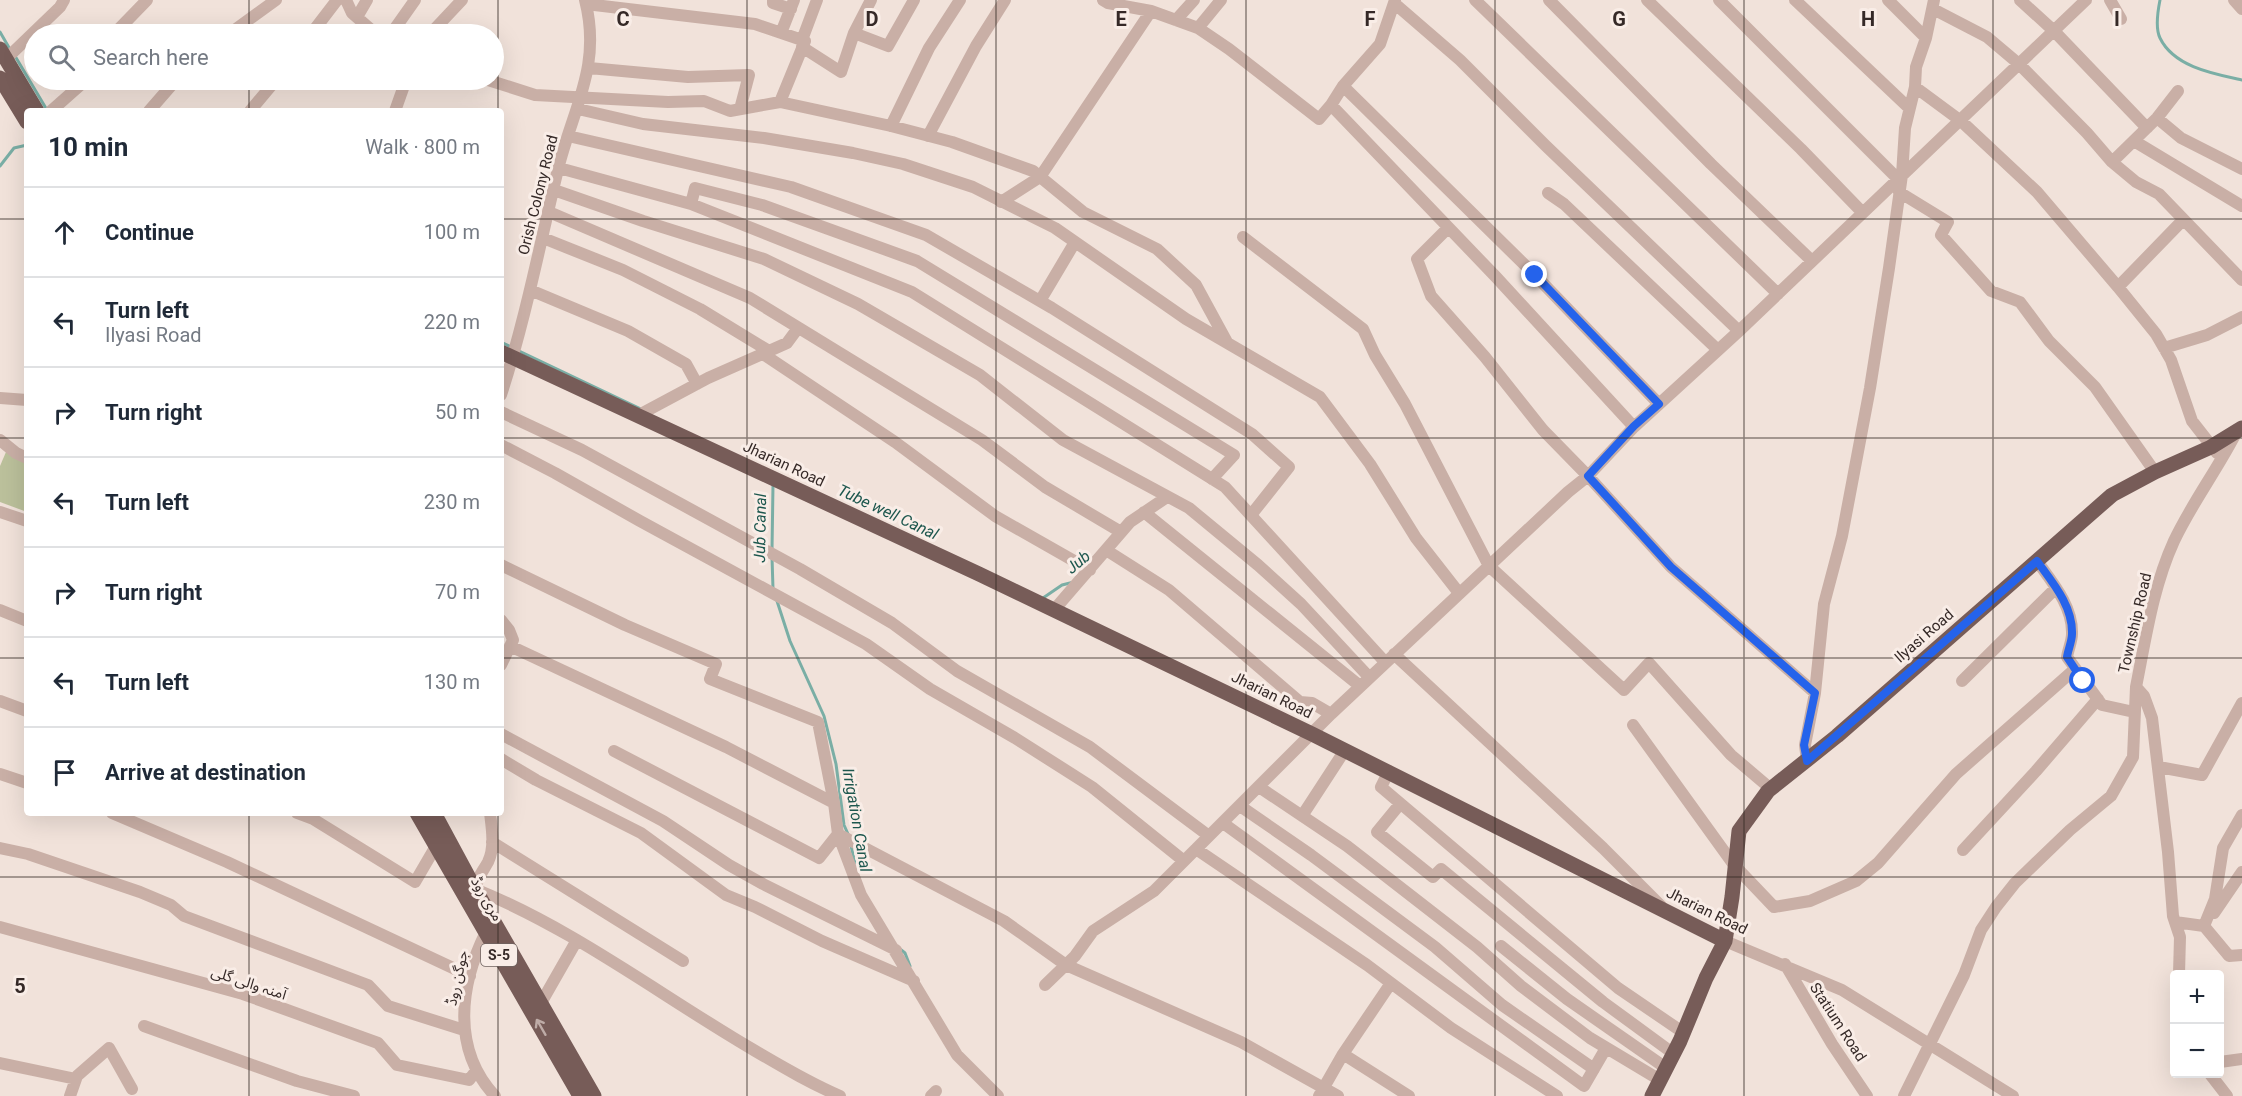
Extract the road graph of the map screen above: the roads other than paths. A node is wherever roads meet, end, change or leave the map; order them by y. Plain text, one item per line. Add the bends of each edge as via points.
1 (64, 0) edge
2 (147, 0) edge
3 (276, 0) edge
4 (337, 0) edge
5 (346, 0) edge
6 (367, 0) edge
7 (415, 0) edge
8 (462, 0) edge
9 (773, 0) edge
10 (817, 0) edge
11 (871, 0) edge
12 (914, 0) edge
13 (960, 0) edge
14 (1005, 0) edge
15 (1163, 0) edge
16 (1194, 0) edge
17 (1221, 0) edge
18 (1475, 0) edge
19 (1549, 0) edge
20 (1647, 0) edge
21 (1719, 0) edge
22 (1795, 0) edge
23 (1888, 0) edge
24 (2020, 0) edge
25 (2086, 0) edge
26 (2110, 0) edge
27 (2234, 0) edge
28 (1111, 1) edge
29 (585, 2) edge
30 (1394, 2) edge
31 (793, 4) edge
32 (1933, 5) edge
33 (2242, 9) edge
34 (1153, 11) junction
35 (357, 17) junction
36 (2121, 19) dead end
37 (1176, 20) junction
38 (40, 24) edge
39 (124, 24) edge
40 (243, 24) edge
41 (319, 24) edge
42 (365, 24) edge
43 (398, 24) edge
44 (439, 24) edge
45 (1198, 28) junction
46 (2054, 31) junction
47 (781, 33) junction
48 (854, 33) junction
49 (24, 37) edge
50 (1926, 38) junction
51 (802, 43) junction
52 (3, 54) edge
53 (2019, 64) junction
54 (589, 68) junction
55 (0, 78) edge
56 (504, 85) edge
57 (1343, 86) junction
58 (1915, 87) junction
59 (24, 89) edge
60 (24, 90) edge
61 (75, 90) edge
62 (167, 90) edge
63 (268, 90) edge
64 (402, 90) edge
65 (2178, 91) dead end
66 (780, 102) junction
67 (580, 103) junction
68 (1331, 105) junction
69 (35, 108) edge
70 (54, 108) edge
71 (152, 108) edge
72 (253, 108) edge
73 (396, 108) edge
74 (1909, 108) junction
75 (741, 109) junction
76 (24, 117) edge
77 (2157, 118) junction
78 (1961, 120) junction
79 (891, 126) junction
80 (2147, 128) junction
81 (568, 136) junction
82 (928, 136) junction
83 (2134, 141) junction
84 (2112, 162) junction
85 (559, 168) junction
86 (2242, 169) edge
87 (1040, 177) junction
88 (1900, 177) junction
89 (554, 190) junction
90 (1899, 192) junction
91 (1548, 193) dead end
92 (1001, 202) junction
93 (691, 204) junction
94 (2242, 206) edge
95 (549, 212) junction
96 (1862, 212) junction
97 (2183, 220) junction
98 (1448, 228) junction
99 (1243, 237) dead end
100 (543, 238) junction
101 (1075, 242) junction
102 (1812, 261) junction
103 (2242, 280) edge
104 (2118, 286) junction
105 (530, 290) junction
106 (1778, 294) junction
107 (1040, 301) junction
108 (2242, 317) edge
109 (798, 328) junction
110 (1739, 331) junction
111 (1227, 343) junction
112 (2164, 348) junction
113 (1718, 350) junction
114 (766, 352) junction
115 (507, 355) edge
116 (504, 375) edge
117 (697, 384) junction
118 (0, 398) edge
119 (24, 400) edge
120 (1659, 404) junction
121 (504, 413) edge
122 (637, 416) junction
123 (1634, 426) junction
124 (2239, 430) edge
125 (0, 440) edge
126 (504, 446) edge
127 (2211, 447) junction
128 (24, 457) edge
129 (2223, 459) junction
130 (2155, 472) junction
131 (1588, 476) junction
132 (1212, 479) junction
133 (1167, 496) junction
134 (0, 512) edge
135 (1144, 512) junction
136 (1251, 515) junction
137 (24, 520) edge
138 (1121, 532) junction
139 (1106, 550) junction
140 (2037, 561) junction
141 (1489, 566) junction
142 (504, 567) edge
143 (1090, 570) junction
144 (2056, 588) junction
145 (1459, 593) junction
146 (0, 610) edge
147 (1054, 610) junction
148 (24, 620) edge
149 (504, 624) edge
150 (510, 646) junction
151 (1390, 658) junction
152 (504, 659) edge
153 (2075, 669) junction
154 (1369, 677) junction
155 (1962, 681) dead end
156 (1360, 686) junction
157 (2136, 687) junction
158 (1815, 693) junction
159 (2098, 699) junction
160 (0, 701) edge
161 (2242, 703) edge
162 (24, 710) edge
163 (2134, 712) junction
164 (1331, 714) junction
165 (1633, 724) dead end
166 (1312, 734) junction
167 (504, 736) edge
168 (1345, 750) junction
169 (615, 751) dead end
170 (504, 761) edge
171 (1807, 761) junction
172 (2159, 767) junction
173 (1389, 771) junction
174 (0, 774) edge
175 (24, 782) edge
176 (1259, 787) junction
177 (1771, 789) junction
178 (834, 803) junction
179 (1400, 804) junction
180 (1240, 806) junction
181 (2242, 815) edge
182 (119, 816) edge
183 (305, 816) edge
184 (419, 816) edge
185 (436, 816) edge
186 (490, 816) edge
187 (1302, 816) junction
188 (1222, 823) junction
189 (838, 834) junction
190 (1209, 836) junction
191 (492, 842) junction
192 (436, 846) junction
193 (0, 848) edge
194 (1196, 849) junction
195 (1963, 850) dead end
196 (1184, 861) junction
197 (1734, 865) junction
198 (2242, 872) edge
199 (475, 889) junction
200 (1669, 913) junction
201 (2175, 922) junction
202 (2204, 926) junction
203 (0, 927) edge
204 (486, 932) junction
205 (577, 940) junction
206 (1725, 941) junction
207 (1501, 946) dead end
208 (896, 950) junction
209 (2242, 955) edge
210 (683, 961) dead end
211 (1785, 964) junction
212 (1066, 965) junction
213 (2179, 970) edge
214 (471, 976) junction
215 (914, 981) junction
216 (1391, 982) junction
217 (1045, 985) dead end
218 (541, 1003) junction
219 (144, 1026) dead end
220 (464, 1030) junction
221 (1684, 1033) junction
222 (1930, 1046) junction
223 (1606, 1048) junction
224 (1343, 1054) junction
225 (2242, 1059) edge
226 (2224, 1061) edge
227 (0, 1062) edge
228 (1667, 1067) junction
229 (1594, 1070) junction
230 (476, 1071) junction
231 (76, 1078) junction
232 (2213, 1078) edge
233 (132, 1089) dead end
234 (1320, 1092) edge
235 (2000, 1093) edge
236 (70, 1096) edge
237 (354, 1096) edge
238 (495, 1096) edge
239 (580, 1096) edge
240 (594, 1096) edge
241 (840, 1096) edge
242 (998, 1096) edge
243 (1338, 1096) edge
244 (1409, 1096) edge
245 (1557, 1096) edge
246 (1652, 1096) edge
247 (1868, 1096) edge
248 (1904, 1096) edge
249 (2013, 1096) edge
250 (2227, 1096) edge

1 - 38 street
2 - 39 street
3 - 40 street
4 - 41 street
5 - 35 street
6 - 35 street
7 - 43 street
8 - 44 street
9 - 31 street
10 - 51 street
11 - 48 street
12 - 48 street via 888,46
13 - 79 street via 930,48
14 - 82 street
15 - 34 street
16 - 37 street
17 - 45 street
18 - 106 street
19 - 102 street
20 - 96 street
21 - 88 street
22 - 74 street
23 - 50 street
24 - 46 street
25 - 46 street
26 - 36 street
27 - 33 street
28 - 34 street
29 - 47 street via 755,24
29 - 54 street, Orish Colony Road
30 - 57 street via 1380,44
30 - 110 street via 1460,60
31 - 47 street
32 - 50 street
32 - 53 street via 1987,37
34 - 37 street
34 - 87 street
35 - 42 street
37 - 45 street
45 - 68 street via 1319,119
46 - 53 street
46 - 80 street
47 - 51 street
48 - 51 street via 841,72
49 - 52 street
50 - 58 street via 1916,67
51 - 66 street
52 - 59 main road
53 - 78 street
53 - 84 street
54 - 67 street, Orish Colony Road
54 - 75 street via 688,77 749,75
55 - 76 main road
56 - 67 street
57 - 68 street
57 - 120 street
58 - 74 street
58 - 78 street
60 - 69 main road
61 - 70 street
62 - 71 street
63 - 72 street
64 - 73 street
65 - 77 street
66 - 75 street
66 - 79 street
67 - 75 street via 704,100 730,111
67 - 81 street, Orish Colony Road
67 - 92 street via 643,124 853,153 923,171
68 - 98 street
74 - 88 street
77 - 80 street
77 - 86 street via 2181,138
78 - 88 street
78 - 104 street via 2037,192
79 - 82 street
80 - 83 street
81 - 85 street, Orish Colony Road
81 - 107 street via 791,187 852,207 926,235
82 - 87 street via 1033,171
83 - 84 street
83 - 94 street
84 - 97 street via 2136,182 2159,194
85 - 89 street, Orish Colony Road
85 - 93 street
87 - 92 street
87 - 111 street via 1083,212 1156,249 1197,285
88 - 90 street
88 - 96 street
89 - 95 street, Orish Colony Road
89 - 133 street via 764,259 858,304 980,375 1063,440
90 - 130 street via 1948,222 1941,235 1991,291 2019,302 2049,341 2095,387
90 - 158 street via 1870,388 1842,536 1824,604
91 - 113 street
92 - 101 street
93 - 132 street via 912,292
93 - 132 street via 696,188 762,205 917,261 1234,455
95 - 100 street, Orish Colony Road
95 - 109 street via 750,298
96 - 102 street
97 - 103 street
97 - 104 street
98 - 123 street
98 - 131 street via 1417,259 1431,296 1543,430
99 - 141 street via 1363,329
100 - 105 street, Orish Colony Road
100 - 114 street via 623,270 700,309
101 - 107 street
101 - 111 street
102 - 106 street
104 - 112 street
105 - 115 street, Orish Colony Road
105 - 117 street via 648,342 686,364
106 - 110 street
107 - 136 street via 1252,434 1289,467
108 - 112 street via 2207,335
109 - 114 street via 787,343
109 - 138 street via 982,440 1045,487
110 - 113 street
111 - 145 street via 1320,397 1370,464 1416,538
112 - 127 street via 2192,421
113 - 120 street
114 - 117 street
114 - 143 street via 995,516
115 - 116 street, Orish Colony Road
115 - 122 main road, Jharian Road
117 - 122 street
118 - 119 street
120 - 123 street
121 - 190 street via 582,450 892,622 957,671 1090,747
122 - 147 main road, Jharian Road
123 - 131 street
124 - 127 main road, Ilyasi Road
124 - 129 street, Township Road
125 - 128 street
126 - 196 street via 866,644 930,690 1092,787
127 - 129 street
127 - 130 main road, Ilyasi Road
129 - 157 street, Township Road via 2197,497 2159,580
130 - 140 main road, Ilyasi Road via 2112,495
131 - 141 street
131 - 158 street via 1671,567
132 - 136 street
133 - 135 street
133 - 154 street via 1189,508 1258,565 1301,604
134 - 137 street
135 - 138 street
135 - 156 street
136 - 151 street
138 - 139 street
139 - 143 street
139 - 164 street via 1169,590 1300,702 1312,703
140 - 144 street
140 - 171 main road, Ilyasi Road
141 - 145 street
141 - 177 street via 1624,690 1649,663 1731,755
142 - 178 street via 716,664 710,679 818,722
143 - 147 street
144 - 153 street via 2068,610 2073,634 2067,657
144 - 155 street
145 - 151 street
146 - 148 street
147 - 166 main road, Jharian Road
149 - 150 street via 512,635
150 - 152 street
150 - 178 street via 726,747
151 - 154 street
151 - 200 street via 1603,848
153 - 159 street
153 - 197 street via 1956,774 1878,863 1856,881 1810,901 1774,907
154 - 156 street
156 - 164 street
157 - 163 street
157 - 172 street, Township Road via 2149,705
158 - 171 street via 1804,745
159 - 163 street via 2102,705
159 - 195 street
160 - 162 street
161 - 172 street via 2202,775
163 - 222 street via 2133,757 2111,796 2070,830 1996,907 1981,930
164 - 166 street
165 - 197 street
166 - 168 main road, Jharian Road
166 - 176 street
167 - 208 street via 663,821 763,884
168 - 173 main road, Jharian Road
168 - 187 street
169 - 189 street via 819,858
170 - 215 street via 641,833 726,895
171 - 177 main road, Ilyasi Road
172 - 201 street, Township Road
173 - 179 street via 1381,787
173 - 200 main road, Jharian Road
174 - 175 street
176 - 180 street
176 - 187 street
177 - 197 main road, Ilyasi Road via 1739,831
178 - 189 street
179 - 221 street via 1618,988
179 - 228 street via 1377,832 1433,877 1440,868 1603,1002
180 - 188 street
180 - 229 street via 1435,947 1502,1005
181 - 202 street via 2223,848 2215,899
182 - 214 street
183 - 192 street via 415,882
184 - 192 main road, مری روڈ / S-5
185 - 199 main road, مری روڈ / S-5
186 - 191 street
187 - 223 street via 1347,846 1521,986
188 - 190 street
188 - 229 street via 1584,1086
189 - 208 street via 861,895
189 - 212 street via 1004,921
190 - 194 street
191 - 199 street
191 - 210 street
192 - 204 main road, مری روڈ / S-5
193 - 220 street via 141,892 171,905 183,916 368,985 388,1006
194 - 196 street
194 - 216 street
196 - 212 street via 1154,891 1093,931
197 - 206 main road, Ilyasi Road
198 - 202 street
199 - 205 street
199 - 218 main road, مری روڈ / S-5
200 - 206 main road, Jharian Road
201 - 202 street
201 - 213 street, Township Road via 2180,937
202 - 209 street via 2229,956
203 - 230 street, آمنہ والی گلی via 243,994 378,1043 397,1065 469,1080
204 - 214 street, جوگن روڈ
239 -> 204 main road, مری روڈ / S-5
205 - 218 street
205 - 241 street via 713,1026 811,1084
206 - 211 street, Jharian Road
206 - 221 main road, Ilyasi Road
207 - 228 street via 1567,999
208 - 215 street
211 - 222 street, Jharian Road via 1842,990
211 - 247 street, Statium Road
212 - 217 street
212 - 234 street via 1241,1042
214 - 220 street, جوگن روڈ via 464,1005
215 - 242 street via 957,1055
216 - 224 street
216 - 245 street via 1451,1028
218 - 240 main road, مری روڈ / S-5
219 - 237 street via 297,1081
220 - 230 street, جوگن روڈ
221 - 228 main road, Ilyasi Road
222 - 235 street, Jharian Road
222 - 248 street
223 - 228 street
223 - 229 street
224 - 234 street
224 - 244 street
225 - 226 street
227 - 231 street
228 - 246 main road, Ilyasi Road
230 - 238 street, جوگن روڈ
231 - 233 street via 110,1048
231 - 236 street
232 - 250 street
234 - 243 street
235 - 249 street, Jharian Road

